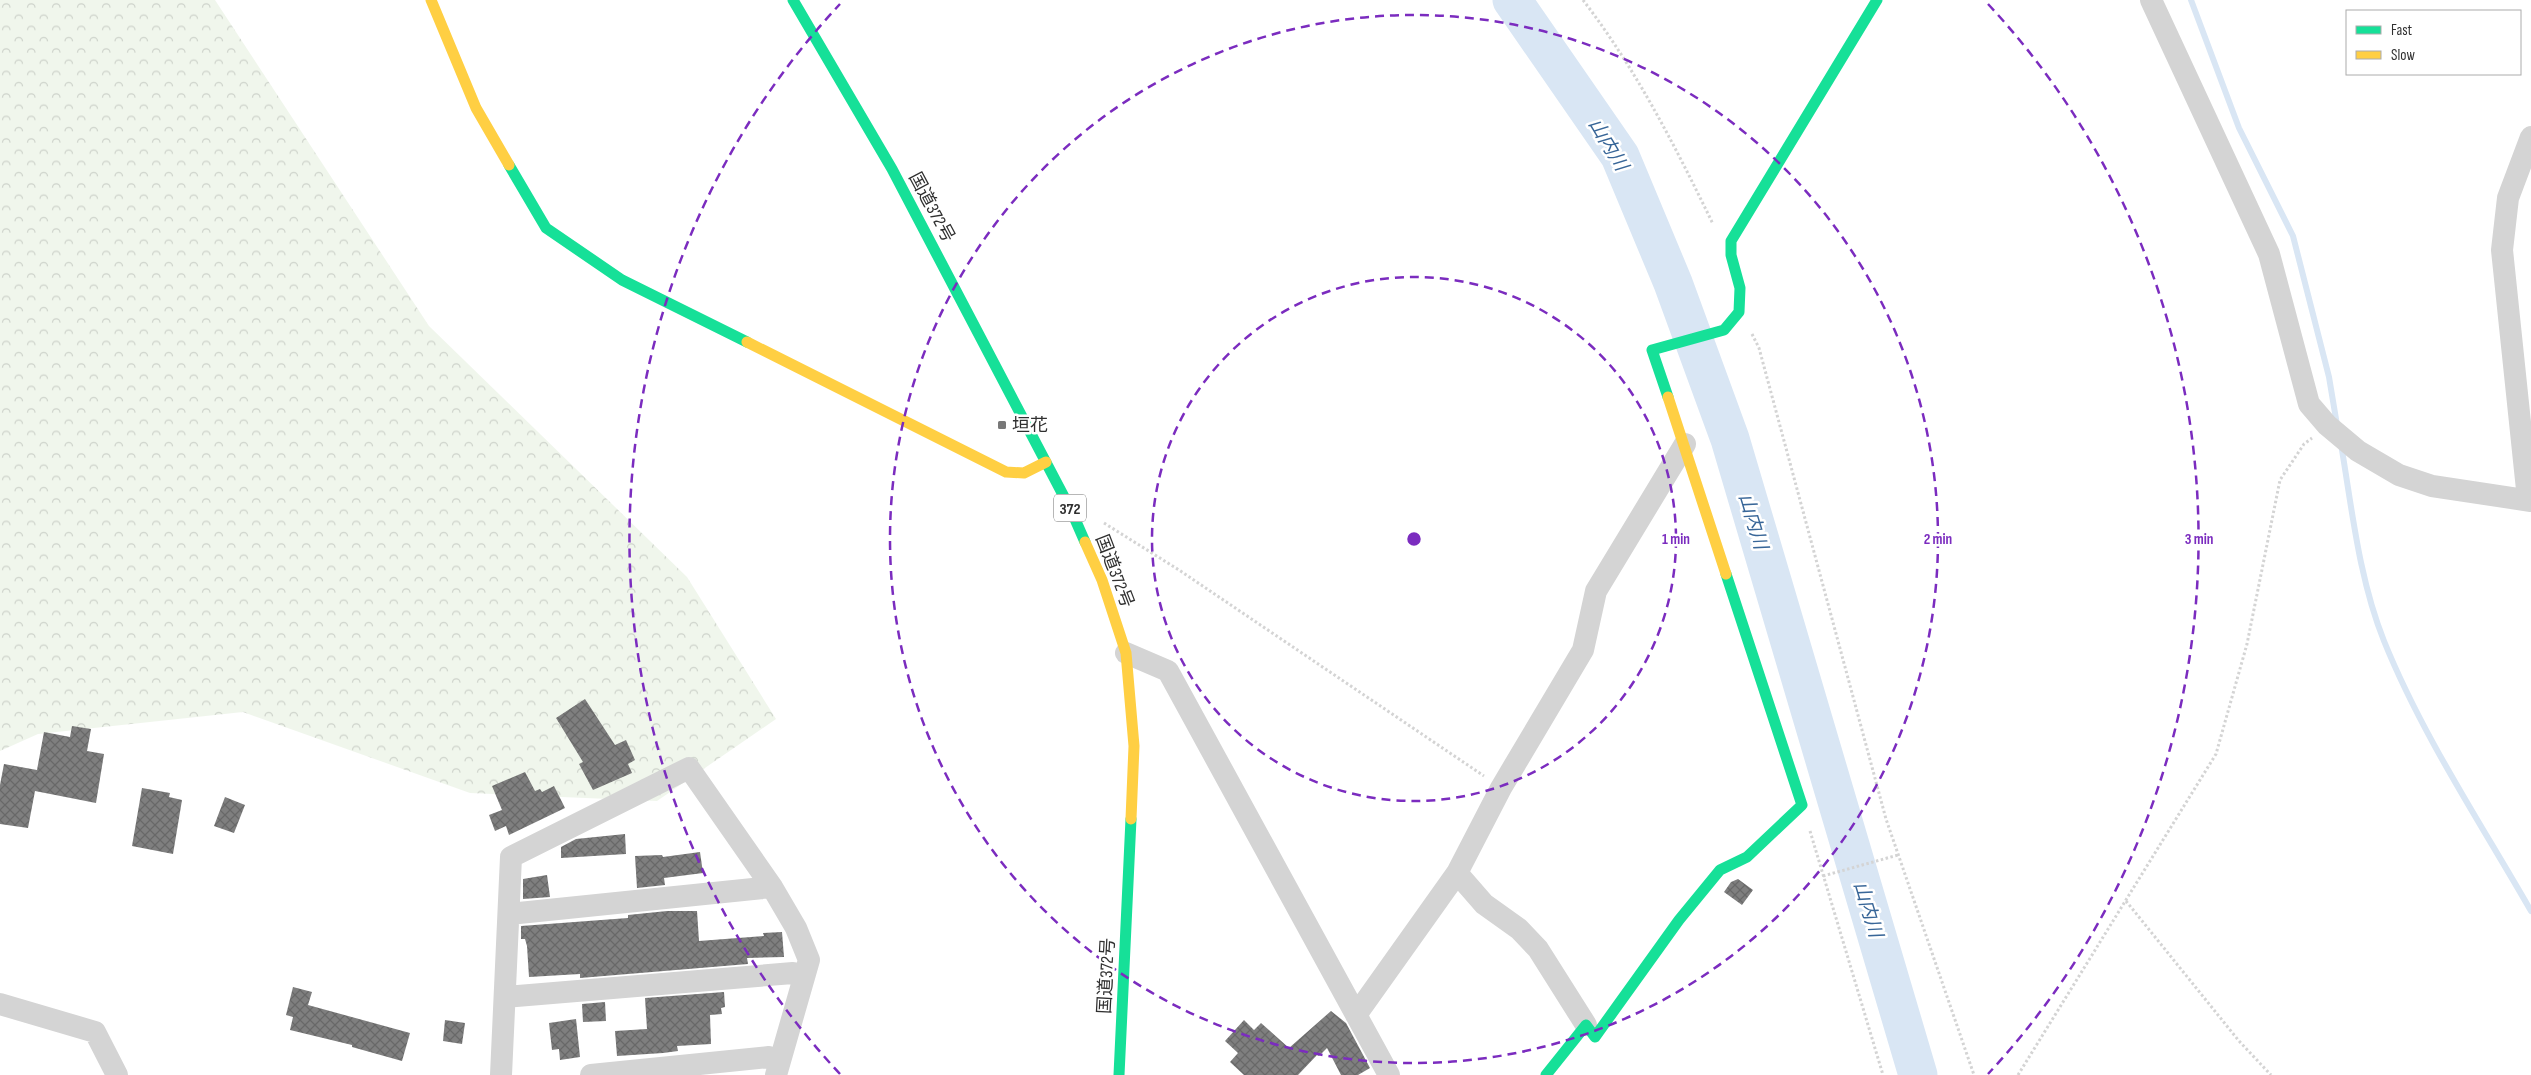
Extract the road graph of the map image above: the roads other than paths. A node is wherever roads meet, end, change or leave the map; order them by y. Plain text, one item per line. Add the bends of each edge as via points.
1 (431, 0) edge
2 (793, 0) edge
3 (1877, 0) edge
4 (2151, 0) edge
5 (2531, 137) edge
6 (1685, 444) junction
7 (1046, 462) junction
8 (2529, 500) edge
9 (1126, 653) junction
10 (1457, 873) junction
11 (772, 887) junction
12 (509, 914) junction
13 (804, 975) junction
14 (505, 997) junction
15 (0, 1004) edge
16 (1356, 1016) junction
17 (1586, 1025) junction
18 (778, 1068) edge
19 (117, 1075) edge
20 (501, 1075) edge
21 (591, 1075) edge
22 (1119, 1075) edge
23 (1389, 1075) edge
24 (1546, 1075) edge

1 - 7 main road via 476,108 546,228 622,280 1006,472 1024,473
2 - 7 main road, 国道372号 / 372 via 892,169
3 - 6 main road via 1731,241 1731,255 1740,288 1739,312 1724,330 1652,350
4 - 8 street via 2269,254 2309,404 2358,451 2399,475 2432,486
5 - 8 street via 2508,198 2502,250
6 - 10 street via 1596,591 1583,650 1501,788
6 - 17 main road via 1802,805 1747,857 1720,870 1679,920 1595,1037
7 - 9 main road, 国道372号 / 372 via 1072,510 1102,580
9 - 16 street via 1168,671
9 - 22 main road, 国道372号 / 372 via 1134,746
10 - 16 street
10 - 17 street via 1484,904 1519,929 1538,950
11 - 12 street
11 - 12 street via 689,768 511,857
11 - 13 street via 796,928 808,960
12 - 14 street
13 - 14 street via 793,973
13 - 18 street
14 - 20 street
15 - 19 street via 95,1032
16 - 23 street
17 - 24 main road
18 - 21 street via 769,1057

